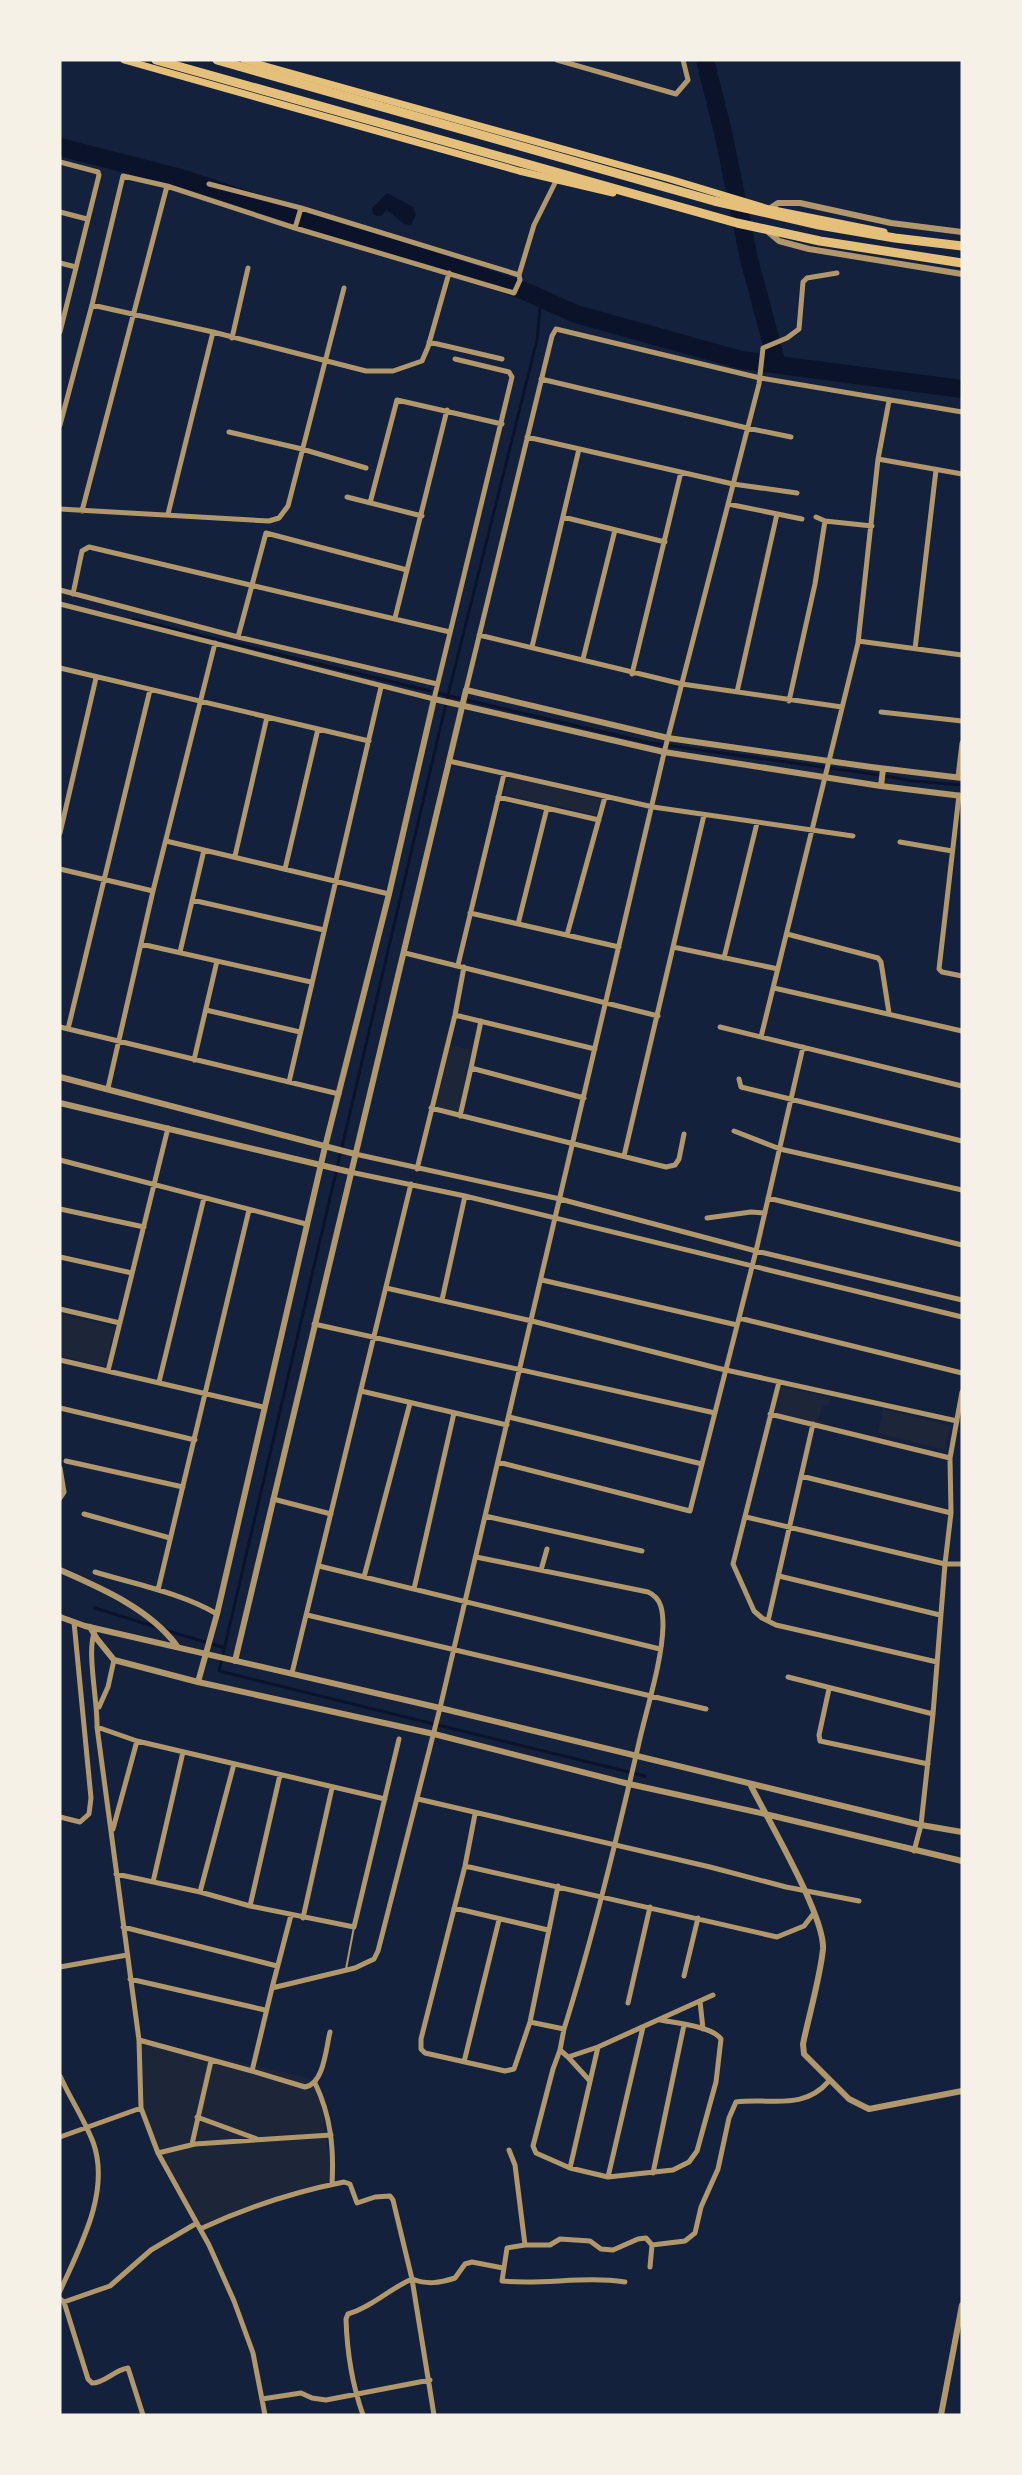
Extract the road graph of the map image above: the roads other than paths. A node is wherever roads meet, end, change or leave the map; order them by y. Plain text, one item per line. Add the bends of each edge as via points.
1 (124, 60) edge
2 (156, 60) edge
3 (172, 60) edge
4 (217, 60) edge
5 (244, 60) edge
6 (557, 60) edge
7 (682, 60) edge
8 (168, 73) junction
9 (60, 162) edge
10 (557, 179) junction
11 (208, 184) dead end
12 (688, 184) junction
13 (167, 186) junction
14 (675, 208) junction
15 (301, 209) junction
16 (769, 209) junction
17 (60, 212) edge
18 (87, 219) junction
19 (296, 227) junction
20 (765, 228) junction
21 (962, 232) edge
22 (962, 245) edge
23 (962, 262) edge
24 (60, 263) edge
25 (75, 267) junction
26 (248, 268) dead end
27 (449, 273) junction
28 (837, 273) dead end
29 (962, 274) edge
30 (520, 277) junction
31 (344, 288) dead end
32 (92, 305) junction
33 (63, 310) edge
34 (134, 315) junction
35 (60, 332) edge
36 (213, 333) junction
37 (232, 338) junction
38 (429, 342) junction
39 (455, 359) dead end
40 (502, 359) dead end
41 (323, 361) junction
42 (761, 375) junction
43 (541, 379) junction
44 (889, 401) junction
45 (447, 410) junction
46 (962, 412) edge
47 (502, 424) junction
48 (60, 425) edge
49 (747, 428) junction
50 (229, 432) dead end
51 (527, 437) junction
52 (791, 437) dead end
53 (302, 449) junction
54 (579, 449) junction
55 (878, 459) junction
56 (366, 468) dead end
57 (936, 470) junction
58 (681, 472) junction
59 (962, 474) edge
60 (733, 484) junction
61 (797, 493) dead end
62 (347, 497) dead end
63 (370, 503) junction
64 (728, 504) junction
65 (60, 509) edge
66 (82, 511) junction
67 (168, 514) junction
68 (777, 514) junction
69 (422, 516) junction
70 (563, 517) junction
71 (816, 517) dead end
72 (802, 519) dead end
73 (825, 521) junction
74 (872, 526) junction
75 (615, 530) junction
76 (665, 542) junction
77 (407, 570) junction
78 (252, 585) junction
79 (60, 590) edge
80 (72, 594) junction
81 (60, 604) edge
82 (395, 618) junction
83 (450, 632) junction
84 (479, 635) junction
85 (238, 637) junction
86 (858, 641) junction
87 (215, 643) junction
88 (532, 647) junction
89 (915, 649) junction
90 (962, 655) edge
91 (583, 659) junction
92 (60, 668) edge
93 (632, 674) junction
94 (96, 678) junction
95 (437, 684) junction
96 (682, 684) junction
97 (381, 687) junction
98 (150, 690) junction
99 (466, 691) junction
100 (737, 692) junction
101 (437, 700) junction
102 (200, 701) junction
103 (789, 701) junction
104 (462, 705) junction
105 (842, 707) junction
106 (880, 712) dead end
107 (267, 717) junction
108 (962, 721) edge
109 (318, 729) junction
110 (668, 739) junction
111 (369, 741) junction
112 (962, 744) edge
113 (664, 750) junction
114 (449, 761) junction
115 (829, 763) junction
116 (883, 771) junction
117 (504, 774) junction
118 (826, 776) junction
119 (960, 778) edge
120 (881, 784) junction
121 (960, 796) edge
122 (498, 797) junction
123 (604, 797) junction
124 (653, 807) junction
125 (547, 808) junction
126 (704, 815) junction
127 (599, 820) junction
128 (757, 823) junction
129 (811, 830) junction
130 (60, 833) edge
131 (853, 836) dead end
132 (166, 841) junction
133 (900, 842) dead end
134 (204, 850) junction
135 (952, 850) junction
136 (235, 856) junction
137 (285, 868) junction
138 (60, 869) edge
139 (104, 879) junction
140 (336, 882) junction
141 (153, 891) junction
142 (389, 894) junction
143 (192, 900) junction
144 (470, 913) junction
145 (518, 924) junction
146 (324, 930) junction
147 (786, 934) junction
148 (567, 935) junction
149 (141, 944) junction
150 (619, 947) junction
151 (673, 947) junction
152 (180, 952) junction
153 (405, 952) junction
154 (724, 958) junction
155 (217, 961) junction
156 (461, 966) junction
157 (778, 969) junction
158 (962, 976) edge
159 (311, 982) junction
160 (774, 987) junction
161 (606, 1002) junction
162 (206, 1010) junction
163 (889, 1013) junction
164 (454, 1015) junction
165 (658, 1016) junction
166 (481, 1021) junction
167 (60, 1027) edge
168 (720, 1027) dead end
169 (68, 1029) junction
170 (962, 1031) edge
171 (300, 1032) junction
172 (761, 1037) junction
173 (119, 1040) junction
174 (803, 1047) junction
175 (596, 1049) junction
176 (194, 1060) junction
177 (471, 1068) junction
178 (60, 1077) edge
179 (739, 1079) dead end
180 (289, 1082) junction
181 (962, 1086) edge
182 (108, 1088) junction
183 (339, 1094) junction
184 (584, 1098) junction
185 (790, 1100) junction
186 (60, 1102) edge
187 (431, 1108) junction
188 (460, 1116) junction
189 (168, 1128) junction
190 (734, 1131) dead end
191 (684, 1134) dead end
192 (962, 1141) edge
193 (573, 1144) junction
194 (327, 1147) junction
195 (780, 1149) junction
196 (352, 1153) junction
197 (624, 1156) junction
198 (60, 1160) edge
199 (323, 1166) junction
200 (417, 1168) junction
201 (348, 1171) junction
202 (411, 1184) junction
203 (154, 1185) junction
204 (962, 1190) edge
205 (465, 1196) junction
206 (204, 1198) junction
207 (768, 1198) junction
208 (560, 1199) junction
209 (60, 1209) edge
210 (249, 1210) junction
211 (765, 1213) junction
212 (556, 1218) junction
213 (707, 1218) dead end
214 (306, 1224) junction
215 (144, 1227) junction
216 (962, 1245) edge
217 (60, 1257) edge
218 (754, 1260) junction
219 (132, 1273) junction
220 (542, 1280) junction
221 (386, 1288) junction
222 (442, 1300) junction
223 (962, 1300) edge
224 (60, 1309) edge
225 (962, 1317) edge
226 (739, 1318) junction
227 (532, 1321) junction
228 (120, 1323) junction
229 (314, 1324) junction
230 (737, 1325) junction
231 (374, 1339) junction
232 (60, 1360) edge
233 (726, 1368) junction
234 (520, 1369) junction
235 (108, 1371) junction
236 (962, 1373) edge
237 (159, 1382) junction
238 (779, 1382) junction
239 (361, 1391) junction
240 (962, 1392) edge
241 (206, 1393) junction
242 (410, 1403) junction
243 (263, 1407) junction
244 (60, 1408) edge
245 (454, 1413) junction
246 (715, 1413) junction
247 (770, 1414) junction
248 (509, 1417) junction
249 (957, 1421) junction
250 (813, 1424) junction
251 (507, 1425) junction
252 (195, 1440) junction
253 (950, 1458) junction
254 (66, 1461) dead end
255 (498, 1462) junction
256 (702, 1464) junction
257 (60, 1468) edge
258 (801, 1476) junction
259 (183, 1487) junction
260 (60, 1498) edge
261 (273, 1499) junction
262 (951, 1513) junction
263 (84, 1514) dead end
264 (331, 1514) junction
265 (485, 1516) junction
266 (746, 1517) junction
267 (790, 1526) junction
268 (170, 1538) junction
269 (547, 1550) dead end
270 (642, 1551) dead end
271 (476, 1557) junction
272 (945, 1564) junction
273 (962, 1564) edge
274 (319, 1566) junction
275 (60, 1570) edge
276 (541, 1570) junction
277 (94, 1572) dead end
278 (779, 1576) junction
279 (364, 1577) junction
280 (414, 1589) junction
281 (158, 1590) junction
282 (465, 1602) junction
283 (217, 1614) junction
284 (307, 1615) junction
285 (940, 1615) junction
286 (60, 1617) edge
287 (768, 1621) junction
288 (75, 1622) junction
289 (93, 1629) junction
290 (177, 1646) junction
291 (660, 1649) junction
292 (454, 1650) junction
293 (208, 1654) junction
294 (114, 1660) junction
295 (232, 1660) junction
296 (938, 1662) junction
297 (292, 1673) junction
298 (788, 1677) dead end
299 (198, 1682) junction
300 (829, 1689) junction
301 (650, 1694) junction
302 (98, 1708) junction
303 (706, 1709) dead end
304 (440, 1710) junction
305 (933, 1714) junction
306 (98, 1727) junction
307 (434, 1732) junction
308 (399, 1740) dead end
309 (137, 1741) junction
310 (183, 1752) junction
311 (636, 1757) junction
312 (234, 1764) junction
313 (928, 1764) junction
314 (280, 1775) junction
315 (630, 1781) junction
316 (750, 1784) junction
317 (332, 1788) junction
318 (385, 1799) junction
319 (418, 1800) junction
320 (475, 1814) junction
321 (765, 1814) junction
322 (60, 1817) edge
323 (921, 1826) junction
324 (112, 1831) junction
325 (962, 1832) edge
326 (614, 1844) junction
327 (914, 1851) junction
328 (962, 1862) edge
329 (465, 1866) junction
330 (116, 1874) junction
331 (153, 1882) junction
332 (558, 1886) junction
333 (804, 1891) junction
334 (200, 1892) junction
335 (601, 1897) junction
336 (859, 1901) dead end
337 (250, 1906) junction
338 (650, 1907) junction
339 (454, 1908) junction
340 (814, 1913) junction
341 (291, 1915) junction
342 (303, 1918) junction
343 (698, 1918) junction
344 (499, 1920) junction
345 (123, 1927) junction
346 (354, 1927) junction
347 (548, 1930) junction
348 (127, 1955) junction
349 (277, 1966) junction
350 (60, 1967) edge
351 (346, 1971) junction
352 (684, 1976) dead end
353 (130, 1979) junction
354 (272, 1988) junction
355 (713, 1995) dead end
356 (699, 2001) junction
357 (628, 2002) dead end
358 (265, 2010) junction
359 (660, 2020) junction
360 (530, 2022) junction
361 (684, 2025) junction
362 (643, 2027) junction
363 (564, 2029) junction
364 (703, 2029) junction
365 (330, 2032) dead end
366 (139, 2040) junction
367 (598, 2048) junction
368 (561, 2050) junction
369 (568, 2057) junction
370 (211, 2061) junction
371 (464, 2062) junction
372 (252, 2071) junction
373 (60, 2076) edge
374 (590, 2081) junction
375 (829, 2081) junction
376 (315, 2083) junction
377 (962, 2091) edge
378 (141, 2108) junction
379 (197, 2117) junction
380 (87, 2128) junction
381 (330, 2135) junction
382 (60, 2137) edge
383 (260, 2140) junction
384 (192, 2144) junction
385 (509, 2150) dead end
386 (158, 2153) junction
387 (570, 2168) junction
388 (653, 2173) junction
389 (608, 2177) junction
390 (332, 2184) junction
391 (199, 2226) junction
392 (525, 2245) junction
393 (652, 2245) junction
394 (650, 2267) dead end
395 (503, 2268) junction
396 (412, 2279) junction
397 (625, 2282) dead end
398 (60, 2291) edge
399 (62, 2301) edge
400 (962, 2305) edge
401 (430, 2380) junction
402 (356, 2395) junction
403 (262, 2399) junction
404 (143, 2415) edge
405 (265, 2415) edge
406 (363, 2415) edge
407 (435, 2415) edge
408 (941, 2415) edge

1 - 8 main road
2 - 23 highway via 737,223 820,241
3 - 8 street
4 - 22 highway via 723,203 830,227
5 - 12 main road
6 - 7 street via 676,94 688,80
8 - 10 main road
9 - 18 street via 99,173
10 - 14 main road
10 - 30 street via 534,225
11 - 15 street
12 - 14 main road
12 - 16 main road
13 - 19 street
13 - 32 street via 122,177
13 - 34 street
14 - 20 main road
15 - 19 street
15 - 30 street
16 - 21 street via 778,203 800,203 891,223
16 - 22 main road
17 - 18 street
18 - 25 street
19 - 27 street
20 - 23 main road via 828,242
20 - 29 street via 779,241 809,249
24 - 25 street
25 - 33 street
26 - 37 street
27 - 30 street via 513,291
27 - 38 street
28 - 42 street via 803,282 798,329 764,348
31 - 41 street
32 - 34 street
32 - 48 street
33 - 35 street
34 - 36 street
34 - 66 street
36 - 37 street
36 - 67 street
37 - 41 street
38 - 40 street
38 - 41 street via 422,361 393,371 366,371
39 - 47 street via 509,372 512,380
41 - 53 street
42 - 43 street via 556,329
42 - 44 street
42 - 49 street
43 - 49 street
43 - 51 street
44 - 46 street
44 - 55 street
45 - 47 street
45 - 63 street via 397,400
45 - 69 street
47 - 83 street
49 - 52 street
49 - 60 street
50 - 53 street
51 - 54 street
51 - 84 street
53 - 56 street
53 - 67 street via 288,506 279,518 269,521
54 - 58 street
54 - 70 street
55 - 57 street
55 - 74 street
57 - 59 street
57 - 89 street
58 - 60 street
58 - 76 street
60 - 61 street
60 - 64 street
62 - 63 street
63 - 69 street
64 - 68 street
64 - 96 street
65 - 66 street
66 - 67 street
68 - 72 street
68 - 100 street
69 - 77 street
70 - 75 street
70 - 88 street
71 - 73 street
73 - 74 street
73 - 103 street
74 - 86 street
75 - 76 street
75 - 91 street
76 - 93 street
77 - 78 street via 266,534
77 - 82 street
78 - 80 street via 89,547 83,549
78 - 82 street
78 - 85 street
79 - 80 street
80 - 85 street
81 - 87 street
82 - 83 street
83 - 95 street
84 - 88 street
84 - 99 street
85 - 95 street
86 - 89 street
86 - 105 street
87 - 97 street
87 - 102 street
88 - 91 street
89 - 90 street
91 - 93 street
92 - 94 street
93 - 96 street
94 - 98 street
94 - 130 street
95 - 101 street
96 - 100 street
96 - 110 street
97 - 101 street
97 - 111 street
98 - 102 street
98 - 139 street
99 - 104 street
99 - 110 street
100 - 103 street
101 - 104 street
101 - 142 street
102 - 107 street
102 - 132 street
103 - 105 street
104 - 113 street
104 - 114 street
105 - 115 street
106 - 108 street
107 - 109 street
107 - 136 street
109 - 111 street
109 - 137 street
110 - 113 street
110 - 115 street
111 - 140 street
112 - 119 street
113 - 118 street
113 - 124 street
114 - 117 street
114 - 153 street
115 - 116 street
115 - 118 street
116 - 119 street
116 - 120 street
117 - 122 street
117 - 123 street
118 - 120 street
118 - 129 street
120 - 121 street
121 - 135 street
122 - 125 street
122 - 144 street
123 - 124 street
123 - 127 street
124 - 126 street
124 - 150 street
125 - 127 street
125 - 145 street
126 - 128 street
126 - 151 street
127 - 148 street
128 - 129 street
128 - 154 street
129 - 131 street
129 - 147 street
132 - 134 street
132 - 141 street
133 - 135 street
134 - 136 street
134 - 143 street
135 - 158 street via 939,969
136 - 137 street
137 - 140 street
138 - 139 street
139 - 141 street
139 - 169 street
140 - 142 street
140 - 146 street
141 - 149 street
142 - 183 street
143 - 146 street
143 - 152 street
144 - 145 street
144 - 156 street
145 - 148 street
146 - 159 street
147 - 157 street
147 - 163 street via 878,958
148 - 150 street
149 - 152 street
149 - 173 street
150 - 161 street
151 - 154 street
151 - 165 street
152 - 155 street
153 - 156 street
153 - 196 street
154 - 157 street
155 - 159 street
155 - 162 street
156 - 161 street
156 - 164 street
157 - 160 street
159 - 171 street
160 - 163 street
160 - 172 street
161 - 165 street
161 - 175 street
162 - 171 street
162 - 176 street
163 - 170 street
164 - 166 street
164 - 187 street
165 - 197 street
166 - 175 street
166 - 177 street
167 - 169 street
168 - 172 street
169 - 173 street
171 - 180 street
172 - 174 street
173 - 176 street
173 - 182 street
174 - 181 street
174 - 185 street
175 - 184 street
176 - 180 street
177 - 184 street
177 - 188 street
178 - 182 street
179 - 185 street via 741,1087
180 - 183 street
182 - 194 street
183 - 194 street
184 - 193 street
185 - 192 street
185 - 195 street
186 - 189 street
187 - 188 street
187 - 200 street
188 - 193 street
189 - 199 street
189 - 203 street
190 - 195 street
191 - 197 street via 675,1165 666,1167
193 - 197 street
193 - 208 street
194 - 196 street
194 - 199 street
195 - 204 street
195 - 207 street
196 - 200 street
196 - 201 street
198 - 203 street
199 - 201 street
199 - 214 street
200 - 208 street
201 - 202 street
201 - 229 street
202 - 205 street
202 - 221 street
203 - 206 street
203 - 215 street
205 - 212 street
205 - 222 street
206 - 210 street
206 - 237 street
207 - 211 street
207 - 216 street
208 - 212 street
208 - 218 street
209 - 215 street
210 - 214 street
210 - 241 street
211 - 213 street
211 - 218 street
212 - 218 street
212 - 220 street
214 - 243 street
215 - 219 street
217 - 219 street
218 - 223 street
218 - 225 street
218 - 226 street
219 - 228 street
220 - 227 street
220 - 230 street
221 - 222 street
221 - 231 street
222 - 227 street
224 - 228 street
226 - 230 street
226 - 236 street
227 - 233 street
227 - 234 street
228 - 235 street
229 - 231 street
229 - 261 street
230 - 233 street
231 - 234 street
231 - 239 street
232 - 235 street
233 - 238 street
233 - 246 street
234 - 246 street
234 - 248 street
235 - 237 street
237 - 241 street
238 - 247 street
238 - 249 street
239 - 242 street
239 - 264 street
240 - 249 street
241 - 243 street
241 - 252 street
242 - 245 street
242 - 279 street
243 - 283 street
244 - 252 street
245 - 251 street
245 - 280 street
246 - 256 street
247 - 250 street
247 - 266 street
248 - 251 street
248 - 256 street
249 - 253 street
250 - 253 street
250 - 258 street
251 - 255 street
252 - 259 street
253 - 262 street
254 - 259 street
255 - 256 street via 690,1511
255 - 265 street
257 - 260 street via 64,1492
258 - 262 street
258 - 267 street
259 - 268 street
261 - 264 street
261 - 295 street
262 - 272 street
263 - 268 street
264 - 274 street
265 - 270 street
265 - 271 street
266 - 267 street
266 - 287 street via 733,1564 754,1611
267 - 272 street
267 - 278 street
268 - 281 street
269 - 276 street
271 - 276 street
271 - 282 street
272 - 273 street
272 - 285 street
274 - 279 street
274 - 284 street
275 - 290 street via 99,1587 161,1627
276 - 291 street via 648,1592 661,1607
277 - 281 street
278 - 285 street
278 - 287 street
279 - 280 street
280 - 282 street
281 - 283 street
282 - 291 street
282 - 292 street
283 - 293 street
284 - 292 street
284 - 297 street
285 - 296 street
286 - 288 street
287 - 296 street
288 - 289 street
288 - 322 street via 91,1798 89,1814 80,1822
289 - 290 street
289 - 294 street
289 - 302 street
290 - 293 street
291 - 301 street
292 - 301 street
292 - 304 street
293 - 295 street
293 - 299 street
294 - 299 street
294 - 302 street
295 - 297 street
296 - 305 street
297 - 304 street
298 - 300 street
299 - 307 street
300 - 305 street
300 - 313 street via 820,1741
301 - 303 street
301 - 311 street
302 - 306 street
304 - 307 street
304 - 311 street
305 - 313 street
306 - 309 street
306 - 324 street
307 - 315 street
307 - 319 street
308 - 318 street
309 - 310 street
309 - 324 street
310 - 312 street
310 - 331 street
311 - 315 street
311 - 316 street
312 - 314 street
312 - 334 street
313 - 323 street
314 - 317 street
314 - 337 street
315 - 321 street
315 - 326 street
316 - 321 street
316 - 323 street
317 - 318 street
317 - 342 street
318 - 346 street
319 - 320 street
319 - 351 street via 378,1951 366,1964
320 - 326 street
320 - 329 street
321 - 327 street
321 - 333 street
323 - 325 street
323 - 327 street
324 - 330 street
326 - 333 street
326 - 335 street
327 - 328 street
329 - 332 street
329 - 339 street
330 - 331 street
330 - 345 street
331 - 334 street
332 - 335 street
332 - 347 street
333 - 336 street
333 - 340 street
334 - 337 street
335 - 338 street
335 - 363 street
337 - 341 street
338 - 343 street
338 - 357 street
339 - 344 street
339 - 371 street via 421,2049
340 - 343 street via 804,1926 777,1936
340 - 375 street via 823,1948 802,2050
341 - 342 street
341 - 349 street
342 - 346 street
343 - 352 street
344 - 347 street
344 - 371 street
345 - 348 street
345 - 349 street
346 - 351 lane
347 - 360 street
348 - 350 street
348 - 353 street
349 - 354 street
351 - 354 street
353 - 358 street
353 - 366 street
354 - 358 street
355 - 356 street
356 - 359 street
356 - 364 street
358 - 372 street
359 - 361 street
359 - 362 street
360 - 363 street
360 - 371 street via 514,2068 505,2071
361 - 364 street
361 - 388 street
362 - 367 street
362 - 389 street
363 - 368 street
364 - 388 street via 716,2033 721,2044 716,2082 697,2151 683,2166
365 - 376 street
366 - 370 street
366 - 378 street
367 - 369 street
367 - 374 street
368 - 369 street
368 - 387 street via 533,2146 540,2156
369 - 374 street
370 - 372 street
370 - 379 street
372 - 376 street via 305,2087
373 - 380 street
374 - 387 street
375 - 377 street via 849,2099 869,2109
375 - 393 street via 817,2091 785,2102 734,2103 718,2169 700,2207 693,2236 685,2241
376 - 381 street
378 - 380 street
378 - 386 street
379 - 383 street
379 - 384 street
380 - 382 street
380 - 398 street via 99,2163 93,2214
381 - 383 street
381 - 390 street via 334,2152
383 - 384 street
384 - 386 street
385 - 392 street via 515,2165
386 - 391 street
387 - 389 street
388 - 389 street
390 - 391 street
390 - 396 street via 350,2184 357,2203 390,2196
391 - 399 street via 151,2250 111,2286
391 - 403 street via 234,2301 253,2354
392 - 393 street via 550,2245 560,2239 590,2241 601,2249 614,2250 646,2238
392 - 395 street via 507,2248
393 - 394 street
395 - 396 street via 472,2262 465,2264 455,2278 437,2284
395 - 397 street via 502,2281 539,2283 599,2278
396 - 401 street
396 - 402 street via 348,2314 349,2358
399 - 404 street via 88,2379 92,2384 98,2383 128,2368
400 - 408 street
401 - 402 street
401 - 407 street
402 - 403 street via 326,2400 301,2393
402 - 406 street
403 - 405 street

